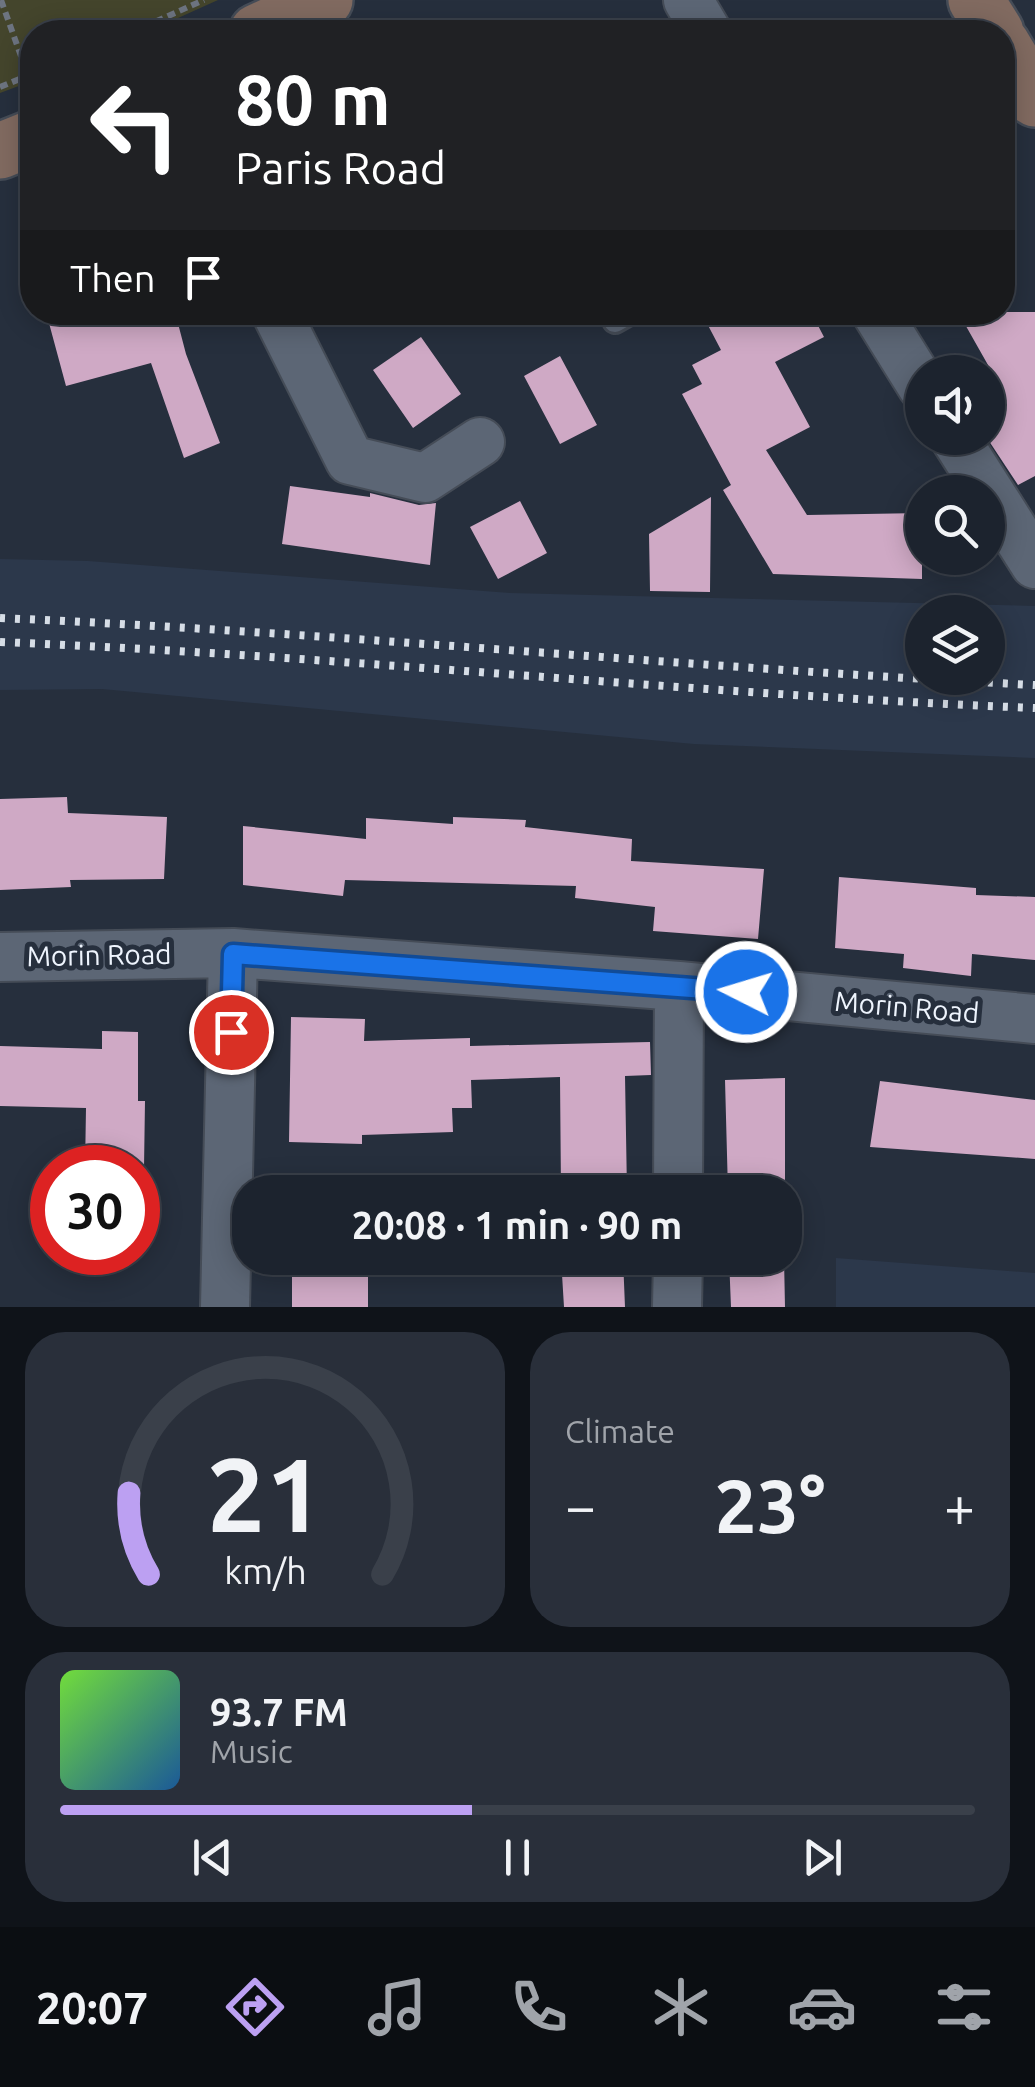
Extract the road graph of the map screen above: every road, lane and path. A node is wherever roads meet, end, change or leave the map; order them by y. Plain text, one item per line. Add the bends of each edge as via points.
1 (1, 0) edge
2 (204, 0) edge
3 (325, 0) edge
4 (159, 20) edge
5 (282, 20) edge
6 (20, 49) edge
7 (1015, 66) edge
8 (1035, 99) edge
9 (282, 325) edge
10 (884, 325) edge
11 (905, 359) edge
12 (480, 442) dead end
13 (966, 455) edge
14 (1035, 564) edge
15 (233, 954) junction
16 (0, 957) edge
17 (679, 986) junction
18 (1035, 1019) edge
19 (678, 1175) edge
20 (678, 1275) edge
21 (225, 1307) edge
22 (678, 1307) edge

1 - 6 path
2 - 4 path
3 - 5 main road
7 - 8 main road
9 - 12 street via 350,460 425,478
10 - 11 street
13 - 14 street
15 - 16 street, Morin Road
15 - 17 street, Morin Road
15 - 21 street
17 - 18 street, Morin Road
17 - 19 street
20 - 22 street

